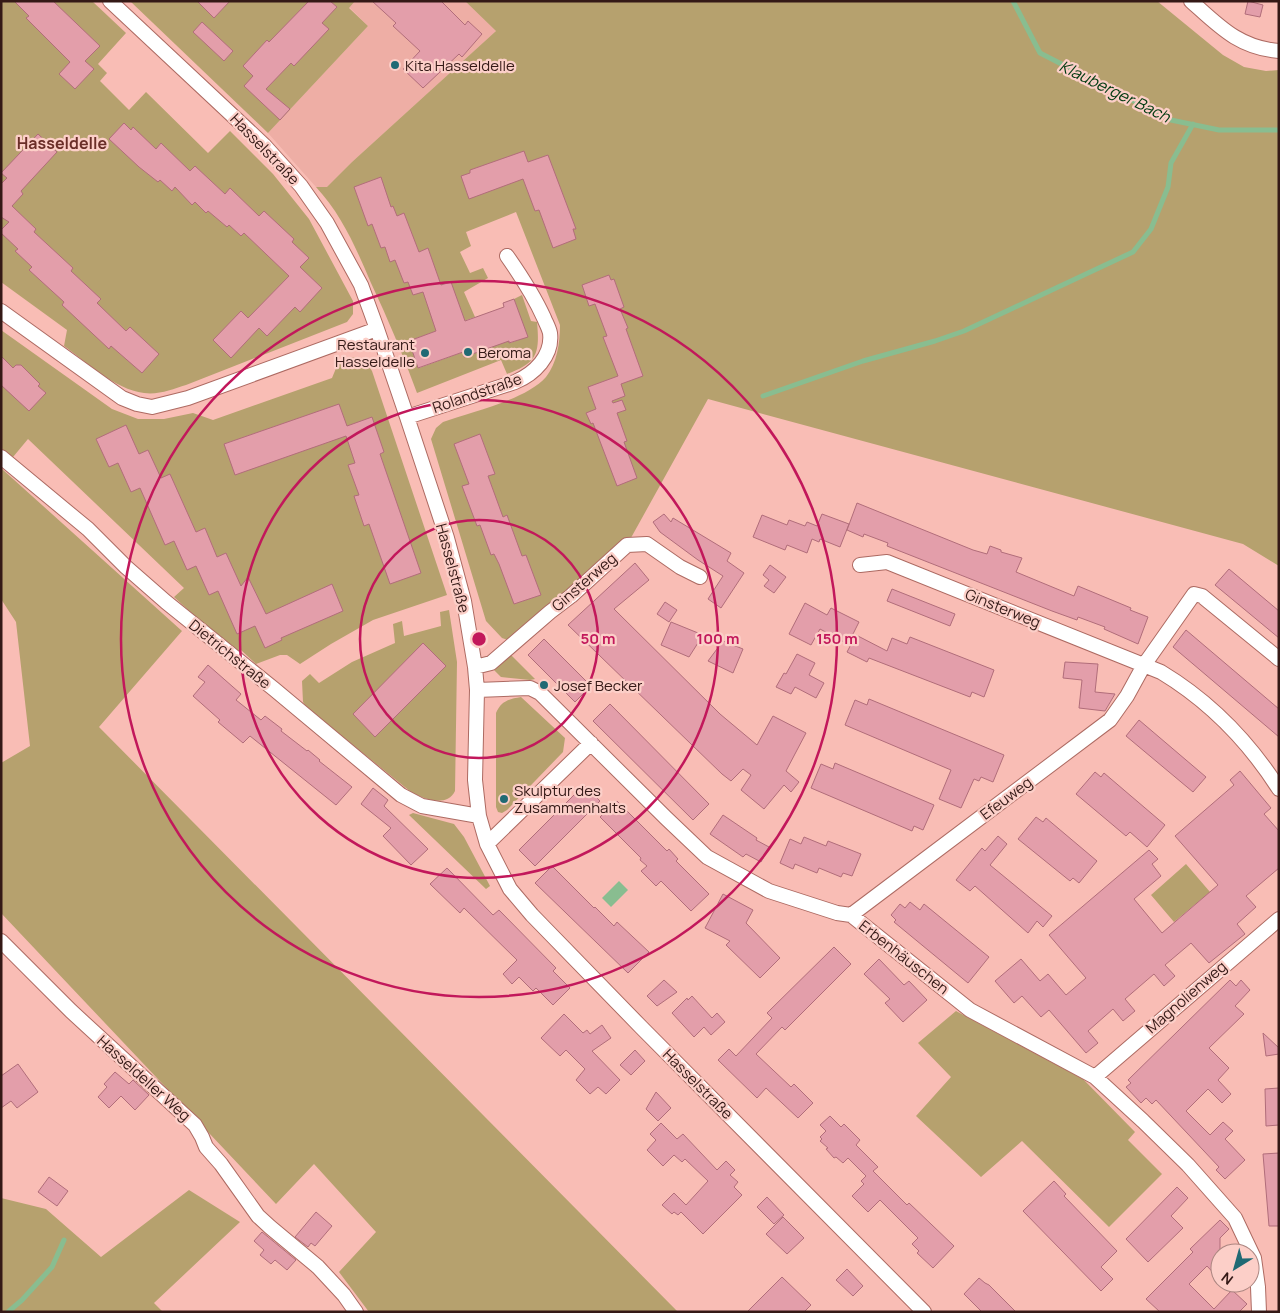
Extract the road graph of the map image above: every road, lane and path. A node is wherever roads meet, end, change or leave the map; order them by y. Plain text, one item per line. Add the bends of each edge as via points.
1 (110, 1) edge
2 (1191, 1) edge
3 (1279, 51) edge
4 (507, 256) dead end
5 (1, 311) edge
6 (377, 329) junction
7 (408, 418) junction
8 (1, 457) edge
9 (860, 565) dead end
10 (700, 577) dead end
11 (1279, 659) edge
12 (1144, 664) junction
13 (476, 667) junction
14 (477, 690) junction
15 (591, 743) junction
16 (1279, 789) edge
17 (479, 816) junction
18 (487, 844) junction
19 (851, 915) junction
20 (1279, 918) edge
21 (1, 941) edge
22 (1095, 1078) junction
23 (356, 1312) edge
24 (924, 1312) edge
25 (1259, 1312) edge

1 - 6 street, Hasselstraße via 264,145 301,186 339,243
2 - 3 street via 1241,42
4 - 7 street, Rolandstraße via 533,294 550,331 550,343 540,364 531,374 514,382
5 - 6 street via 122,398 152,406 188,398
6 - 7 street, Hasselstraße
7 - 13 street, Hasselstraße via 462,592
8 - 17 street, Dietrichstraße via 88,529 166,602 401,795 422,806
9 - 12 street, Ginsterweg via 887,562
10 - 13 street, Ginsterweg via 648,544 627,545 491,663
11 - 12 street via 1202,596 1194,594
12 - 16 street, Ginsterweg via 1180,684 1218,715 1246,744
12 - 19 street, Efeuweg via 1127,696 1100,729
13 - 14 street, Hasselstraße
14 - 15 street, Erbenhäuschen via 530,688 540,692
14 - 17 street, Hasselstraße via 475,780
15 - 18 street
15 - 19 street, Erbenhäuschen via 707,857 769,891
17 - 18 street, Hasselstraße
18 - 24 street, Hasselstraße via 510,889 532,915
19 - 22 street, Erbenhäuschen via 970,1010
20 - 22 street, Magnolienweg
21 - 23 street, Hasseldeller Weg via 71,1011 195,1125 206,1147 258,1216 318,1267
22 - 25 street, Erbenhäuschen via 1188,1165 1235,1218 1254,1258

